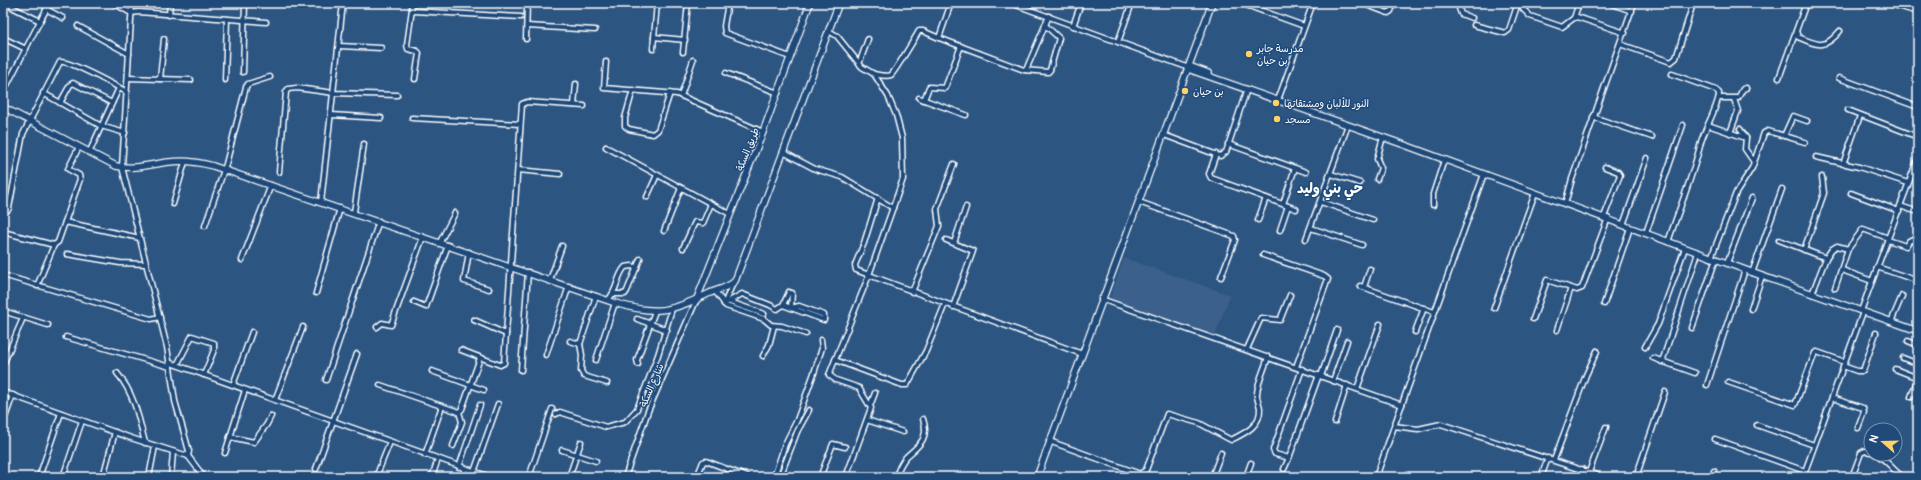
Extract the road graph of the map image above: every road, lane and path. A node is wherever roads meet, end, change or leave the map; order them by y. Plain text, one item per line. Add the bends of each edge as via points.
1 (4, 3) edge
2 (50, 3) edge
3 (113, 3) edge
4 (132, 3) edge
5 (170, 3) edge
6 (245, 3) edge
7 (344, 3) edge
8 (411, 3) edge
9 (527, 3) edge
10 (657, 3) edge
11 (688, 3) edge
12 (728, 3) edge
13 (810, 3) edge
14 (839, 3) edge
15 (951, 3) edge
16 (1011, 3) edge
17 (1123, 3) edge
18 (1212, 3) edge
19 (1313, 3) edge
20 (1394, 3) edge
21 (1454, 3) edge
22 (1518, 3) edge
23 (1521, 3) edge
24 (1579, 3) edge
25 (1609, 3) edge
26 (1634, 3) edge
27 (1690, 3) edge
28 (1806, 3) edge
29 (1887, 3) edge
30 (1080, 4) edge
31 (1364, 4) edge
32 (1132, 5) edge
33 (1246, 5) dead end
34 (46, 9) junction
35 (412, 9) junction
36 (1632, 11) junction
37 (1918, 12) edge
38 (131, 13) junction
39 (169, 15) junction
40 (1049, 16) junction
41 (521, 17) dead end
42 (63, 18) dead end
43 (1472, 18) dead end
44 (1574, 18) junction
45 (227, 19) junction
46 (244, 20) junction
47 (40, 21) junction
48 (266, 22) dead end
49 (1046, 25) junction
50 (1474, 25) dead end
51 (78, 26) dead end
52 (527, 26) junction
53 (1073, 26) junction
54 (1304, 26) junction
55 (595, 30) dead end
56 (829, 31) junction
57 (1796, 31) junction
58 (1840, 31) dead end
59 (1624, 33) junction
60 (654, 37) junction
61 (3, 38) edge
62 (940, 38) junction
63 (164, 39) dead end
64 (526, 39) dead end
65 (868, 39) dead end
66 (684, 40) junction
67 (1118, 42) junction
68 (1620, 44) junction
69 (339, 46) junction
70 (961, 46) junction
71 (381, 48) dead end
72 (26, 49) junction
73 (653, 49) dead end
74 (683, 52) dead end
75 (129, 54) junction
76 (790, 57) junction
77 (693, 60) dead end
78 (606, 62) dead end
79 (859, 64) junction
80 (1188, 65) junction
81 (1026, 70) junction
82 (1199, 71) junction
83 (243, 72) dead end
84 (726, 73) dead end
85 (874, 74) junction
86 (1672, 74) dead end
87 (1185, 77) junction
88 (128, 78) junction
89 (270, 78) dead end
90 (1779, 78) dead end
91 (1839, 78) dead end
92 (160, 79) junction
93 (415, 79) dead end
94 (191, 80) dead end
95 (225, 80) dead end
96 (576, 84) dead end
97 (119, 88) junction
98 (1746, 88) dead end
99 (1247, 89) junction
100 (633, 90) junction
101 (127, 92) junction
102 (3, 93) edge
103 (43, 93) junction
104 (334, 93) junction
105 (670, 93) junction
106 (778, 93) junction
107 (397, 95) dead end
108 (681, 96) junction
109 (919, 98) dead end
110 (1720, 98) junction
111 (1734, 99) junction
112 (924, 100) junction
113 (1278, 100) junction
114 (112, 102) junction
115 (60, 103) junction
116 (574, 105) junction
117 (584, 106) dead end
118 (3, 107) edge
119 (1918, 107) edge
120 (1848, 110) dead end
121 (331, 115) junction
122 (966, 115) dead end
123 (1860, 116) junction
124 (1593, 117) junction
125 (380, 118) dead end
126 (412, 118) dead end
127 (29, 120) junction
128 (1807, 121) dead end
129 (520, 124) junction
130 (1348, 125) junction
131 (1683, 125) dead end
132 (1708, 125) junction
133 (102, 126) junction
134 (1740, 129) dead end
135 (764, 132) junction
136 (1730, 133) junction
137 (125, 134) junction
138 (1164, 135) junction
139 (1784, 136) junction
140 (1383, 137) junction
141 (1652, 137) dead end
142 (1746, 138) junction
143 (1918, 138) edge
144 (1806, 142) dead end
145 (364, 144) dead end
146 (1228, 144) junction
147 (79, 147) junction
148 (606, 147) dead end
149 (783, 152) junction
150 (89, 153) junction
151 (1216, 154) junction
152 (1816, 157) dead end
153 (1647, 158) dead end
154 (1444, 160) junction
155 (1918, 160) edge
156 (185, 162) junction
157 (1754, 162) junction
158 (954, 164) dead end
159 (1843, 164) junction
160 (122, 167) junction
161 (1605, 167) dead end
162 (1295, 168) junction
163 (225, 169) junction
164 (518, 170) junction
165 (279, 172) dead end
166 (1306, 172) dead end
167 (560, 174) dead end
168 (1331, 174) junction
169 (1484, 174) junction
170 (657, 175) junction
171 (1822, 177) dead end
172 (1376, 179) dead end
173 (1360, 183) dead end
174 (1908, 183) junction
175 (271, 185) junction
176 (681, 188) junction
177 (1782, 189) dead end
178 (1535, 192) junction
179 (1851, 193) dead end
180 (647, 197) dead end
181 (878, 198) junction
182 (1266, 198) junction
183 (1752, 198) dead end
184 (321, 202) junction
185 (1139, 202) junction
186 (1321, 202) junction
187 (172, 204) dead end
188 (712, 204) junction
189 (1283, 204) junction
190 (1565, 204) junction
191 (1433, 205) dead end
192 (1288, 206) junction
193 (966, 207) dead end
194 (340, 208) junction
195 (893, 208) junction
196 (1899, 208) junction
197 (1296, 209) dead end
198 (3, 210) edge
199 (354, 212) junction
200 (1918, 212) edge
201 (455, 213) dead end
202 (730, 214) junction
203 (1606, 218) junction
204 (1258, 220) dead end
205 (1373, 220) dead end
206 (379, 221) junction
207 (65, 222) junction
208 (1623, 225) junction
209 (205, 226) dead end
210 (1311, 228) junction
211 (1630, 228) junction
212 (1280, 230) dead end
213 (664, 231) dead end
214 (3, 232) edge
215 (1646, 233) junction
216 (423, 236) junction
217 (140, 238) junction
218 (1306, 239) dead end
219 (1888, 239) junction
220 (946, 240) dead end
221 (1779, 240) dead end
222 (440, 242) junction
223 (1668, 242) junction
224 (954, 243) junction
225 (448, 244) junction
226 (1918, 244) edge
227 (54, 245) junction
228 (1362, 245) dead end
229 (562, 246) dead end
230 (683, 248) dead end
231 (1685, 248) junction
232 (1848, 249) junction
233 (1804, 250) junction
234 (470, 252) junction
235 (1698, 253) junction
236 (67, 254) dead end
237 (1263, 255) dead end
238 (1714, 258) junction
239 (1826, 258) junction
240 (640, 259) dead end
241 (242, 260) dead end
242 (1727, 263) junction
243 (146, 264) junction
244 (510, 265) junction
245 (637, 268) junction
246 (1877, 268) junction
247 (1370, 269) dead end
248 (1745, 270) junction
249 (1842, 270) junction
250 (528, 272) junction
251 (1752, 273) junction
252 (3, 276) edge
253 (869, 276) junction
254 (1762, 276) junction
255 (1221, 277) dead end
256 (550, 280) junction
257 (1872, 281) junction
258 (1918, 281) edge
259 (733, 283) junction
260 (37, 286) junction
261 (569, 286) junction
262 (489, 288) dead end
263 (1571, 288) junction
264 (1835, 288) dead end
265 (715, 291) junction
266 (912, 292) junction
267 (316, 293) dead end
268 (614, 294) junction
269 (1812, 294) junction
270 (1290, 295) dead end
271 (596, 296) junction
272 (1902, 296) dead end
273 (1101, 299) junction
274 (608, 300) junction
275 (696, 301) junction
276 (414, 302) dead end
277 (730, 302) junction
278 (615, 303) junction
279 (724, 304) junction
280 (945, 304) junction
281 (1604, 304) dead end
282 (784, 305) junction
283 (953, 307) junction
284 (791, 308) junction
285 (1424, 308) junction
286 (1494, 308) dead end
287 (672, 309) junction
288 (1751, 309) dead end
289 (3, 311) edge
290 (654, 311) junction
291 (817, 312) junction
292 (1434, 312) junction
293 (1862, 312) junction
294 (764, 314) dead end
295 (160, 317) junction
296 (813, 317) junction
297 (23, 318) junction
298 (637, 319) dead end
299 (1533, 319) dead end
300 (474, 320) dead end
301 (1891, 322) junction
302 (649, 324) junction
303 (1380, 324) dead end
304 (48, 325) dead end
305 (774, 326) junction
306 (303, 327) dead end
307 (377, 327) dead end
308 (1692, 328) dead end
309 (667, 330) junction
310 (1337, 330) dead end
311 (1557, 330) dead end
312 (1918, 331) edge
313 (252, 332) dead end
314 (1415, 332) dead end
315 (1876, 333) dead end
316 (506, 334) junction
317 (806, 334) dead end
318 (66, 337) dead end
319 (821, 340) dead end
320 (570, 341) dead end
321 (1347, 341) dead end
322 (1908, 341) dead end
323 (580, 344) junction
324 (1918, 346) edge
325 (1644, 347) dead end
326 (1247, 349) junction
327 (461, 350) dead end
328 (1597, 351) dead end
329 (357, 354) dead end
330 (1082, 354) junction
331 (546, 355) dead end
332 (763, 356) dead end
333 (1268, 357) junction
334 (480, 358) junction
335 (1653, 358) dead end
336 (1903, 358) dead end
337 (596, 360) dead end
338 (835, 360) junction
339 (1662, 362) junction
340 (638, 364) dead end
341 (1844, 364) junction
342 (1918, 364) edge
343 (3, 365) edge
344 (170, 365) junction
345 (177, 365) junction
346 (1296, 367) junction
347 (1302, 369) junction
348 (1895, 369) dead end
349 (521, 370) dead end
350 (432, 371) dead end
351 (117, 373) dead end
352 (1695, 373) dead end
353 (204, 375) junction
354 (1320, 376) junction
355 (1918, 378) edge
356 (326, 380) dead end
357 (1334, 380) junction
358 (607, 382) dead end
359 (1728, 382) dead end
360 (380, 385) dead end
361 (470, 385) junction
362 (1347, 385) junction
363 (1707, 385) dead end
364 (233, 386) junction
365 (1357, 389) junction
366 (245, 390) junction
367 (484, 390) dead end
368 (3, 392) edge
369 (1665, 392) dead end
370 (876, 394) dead end
371 (13, 395) junction
372 (1911, 397) dead end
373 (1832, 398) junction
374 (275, 400) junction
375 (498, 404) dead end
376 (480, 405) dead end
377 (1402, 405) junction
378 (442, 406) junction
379 (870, 406) junction
380 (552, 408) dead end
381 (809, 410) dead end
382 (459, 412) junction
383 (61, 413) junction
384 (556, 414) dead end
385 (271, 416) dead end
386 (923, 419) dead end
387 (867, 420) junction
388 (82, 421) junction
389 (333, 421) junction
390 (1335, 422) dead end
391 (3, 423) edge
392 (795, 424) junction
393 (1757, 425) dead end
394 (800, 426) junction
395 (1394, 426) junction
396 (1606, 427) dead end
397 (1858, 428) dead end
398 (115, 432) junction
399 (903, 432) dead end
400 (230, 437) junction
401 (1715, 439) dead end
402 (1050, 441) junction
403 (390, 442) junction
404 (581, 442) dead end
405 (145, 443) junction
406 (1814, 445) junction
407 (156, 446) junction
408 (453, 446) dead end
409 (845, 447) dead end
410 (784, 449) junction
411 (562, 450) dead end
412 (173, 452) junction
413 (789, 452) junction
414 (1863, 452) edge
415 (225, 453) dead end
416 (1221, 453) dead end
417 (576, 454) junction
418 (425, 455) junction
419 (188, 456) junction
420 (1289, 458) junction
421 (1548, 458) junction
422 (438, 459) junction
423 (596, 460) dead end
424 (1554, 460) junction
425 (1887, 462) edge
426 (1251, 463) dead end
427 (459, 467) junction
428 (316, 469) dead end
429 (465, 469) junction
430 (1284, 469) dead end
431 (1582, 469) junction
432 (1714, 471) dead end
433 (1805, 471) junction
434 (474, 472) junction
435 (1589, 472) junction
436 (479, 475) edge
437 (40, 477) edge
438 (63, 477) edge
439 (102, 477) edge
440 (148, 477) edge
441 (171, 477) edge
442 (204, 477) edge
443 (376, 477) edge
444 (432, 477) edge
445 (462, 477) edge
446 (490, 477) edge
447 (529, 477) edge
448 (569, 477) edge
449 (625, 477) edge
450 (697, 477) edge
451 (748, 477) edge
452 (774, 477) edge
453 (780, 477) edge
454 (820, 477) edge
455 (846, 477) edge
456 (896, 477) edge
457 (1037, 477) edge
458 (1212, 477) edge
459 (1246, 477) edge
460 (1376, 477) edge
461 (1541, 477) edge
462 (1579, 477) edge
463 (1603, 477) edge
464 (1636, 477) edge
465 (1712, 477) edge
466 (1803, 477) edge
467 (1852, 477) edge
468 (1903, 477) edge

1 - 47 street
2 - 34 street
3 - 38 street
4 - 38 street
5 - 39 street
6 - 46 street
7 - 69 street
8 - 35 street
9 - 52 street
10 - 60 street
11 - 66 street
12 - 76 street via 725,33
13 - 76 main road, طريق السكة
14 - 56 main road
15 - 62 street
16 - 40 street
17 - 32 street
18 - 80 main road
19 - 54 street
20 - 31 street via 1388,13
21 - 43 street via 1458,4 1461,14
22 - 50 street via 1509,30 1505,33
23 - 44 street via 1526,13 1560,27 1570,23
24 - 44 street
25 - 36 street
26 - 36 street
27 - 68 street via 1692,7 1677,54 1670,62
28 - 57 street
29 - 37 street
30 - 53 street
32 - 67 street
33 - 54 street
34 - 42 street
34 - 47 street
35 - 41 street
35 - 93 street via 407,46 408,49 419,53
36 - 59 street
38 - 39 street
38 - 75 street
39 - 45 street
40 - 49 street
40 - 53 street
44 - 59 street
45 - 46 street
45 - 95 street
46 - 48 street
46 - 83 street
47 - 72 street
49 - 81 street
49 - 81 street via 1058,38 1050,70
51 - 75 street
52 - 55 street
52 - 64 street
53 - 67 street
54 - 113 street
56 - 79 street via 842,42
56 - 149 main road
57 - 58 street via 1798,37 1826,44
57 - 90 street
59 - 68 street
60 - 66 street
60 - 73 street
61 - 72 street
62 - 70 street
62 - 85 street via 919,31 895,71 887,76
63 - 92 street
65 - 79 street
66 - 74 street
67 - 80 street
68 - 124 street
69 - 71 street
69 - 104 street
70 - 81 street
70 - 112 street via 945,88 929,87
72 - 102 street
75 - 88 street
76 - 106 main road, طريق السكة
77 - 108 street
78 - 100 street via 604,88
79 - 85 street
80 - 82 main road
80 - 82 main road
80 - 87 main road
82 - 87 main road
82 - 99 main road
84 - 106 street
85 - 195 street via 888,96 902,138 903,179
86 - 110 street via 1716,90
87 - 138 main road
88 - 92 street
88 - 101 street
89 - 163 street via 248,84 246,87
91 - 119 street
92 - 94 street
96 - 116 street
97 - 101 street
97 - 103 street via 62,61
97 - 114 street
98 - 111 street
99 - 113 main road
99 - 146 street
100 - 105 street
100 - 105 street via 625,126 653,134 658,130
101 - 137 street
103 - 115 street
103 - 127 street
104 - 107 street
104 - 121 street
104 - 165 street via 288,89
105 - 108 street
106 - 135 main road, طريق السكة
108 - 135 street
109 - 112 street
110 - 111 street
110 - 132 street
111 - 136 street via 1738,111
112 - 122 street
113 - 130 main road
114 - 115 street via 73,83
114 - 133 street
115 - 133 street
116 - 117 street
116 - 129 street via 524,102
118 - 127 main road
120 - 123 street
121 - 125 street
121 - 184 street
123 - 143 street
123 - 159 street
124 - 141 street
124 - 190 street
126 - 129 street
127 - 147 main road
127 - 198 street via 23,134 9,208
128 - 139 street via 1792,116
129 - 164 street
130 - 140 main road
130 - 168 street
131 - 215 street
132 - 136 street
132 - 223 street
133 - 137 street
133 - 150 street
134 - 142 street
135 - 202 main road, طريق السكة
136 - 142 street
137 - 160 street
138 - 151 street
138 - 185 main road
139 - 144 street
139 - 157 street via 1766,131
140 - 154 main road
140 - 172 street via 1377,159 1381,168
142 - 157 street via 1745,149
145 - 199 street
146 - 151 street via 1226,152 1220,156
146 - 162 street
147 - 150 main road
147 - 207 street via 68,169 79,175 80,179
148 - 170 street
149 - 181 street via 815,169 842,177
149 - 259 main road
150 - 160 main road via 112,165
151 - 182 street via 1209,174 1211,178
152 - 159 street
153 - 208 street
154 - 169 main road
154 - 191 street via 1433,194
155 - 174 street
156 - 160 main road
156 - 163 main road
156 - 187 street
157 - 238 street via 1749,175 1736,193
158 - 266 street via 937,208 939,226
159 - 174 street
160 - 217 street
161 - 203 street via 1620,175
162 - 166 street
162 - 189 street
163 - 175 main road
163 - 209 street
164 - 167 street
164 - 244 street
168 - 173 street
168 - 186 street
169 - 178 main road
169 - 292 street
170 - 176 street
170 - 180 street
171 - 233 street via 1824,192
174 - 196 street
175 - 184 main road
175 - 241 street
176 - 188 street
176 - 213 street
177 - 251 street
178 - 190 main road
178 - 286 street
179 - 196 street
181 - 195 street
181 - 253 street via 855,265 856,270
182 - 189 street
182 - 204 street
183 - 242 street
184 - 194 main road
185 - 255 street via 1234,236 1235,240
185 - 273 main road
186 - 205 street
186 - 210 street
188 - 202 street
188 - 230 street via 703,223 695,222
189 - 192 street
190 - 203 main road
192 - 197 street
192 - 212 street
193 - 224 street
194 - 199 main road
194 - 267 street
195 - 253 street
196 - 200 street
196 - 219 street
199 - 206 main road
201 - 222 street
202 - 275 main road, طريق السكة
203 - 208 main road
203 - 263 street via 1582,288
206 - 216 main road
206 - 356 street
207 - 217 street
207 - 227 street via 58,242
208 - 211 main road
210 - 218 street
210 - 228 street
211 - 215 main road
211 - 281 street
214 - 227 street
215 - 223 main road
216 - 222 main road
216 - 307 street via 391,325 382,324
217 - 243 street
219 - 226 street via 1906,246 1913,239
219 - 232 street via 1863,229
219 - 246 street
220 - 224 street
221 - 233 street
222 - 225 main road
223 - 231 main road
224 - 283 street via 973,251
225 - 234 main road
225 - 276 street via 426,307
227 - 260 street
229 - 256 street
231 - 235 main road
231 - 325 street via 1658,324
232 - 239 street via 1834,246
232 - 249 street
233 - 239 street
234 - 244 main road
234 - 262 street via 464,281
235 - 238 main road
235 - 339 street
236 - 243 street via 120,263
237 - 346 street via 1328,279
238 - 242 main road
238 - 308 street
239 - 269 street
240 - 245 street
242 - 248 main road
243 - 295 street
244 - 250 main road
244 - 316 street
245 - 268 street via 625,294
245 - 268 street via 625,266
246 - 257 street
246 - 258 street
247 - 285 street via 1362,286
248 - 251 main road
248 - 363 street
249 - 257 street
249 - 264 street
250 - 256 main road
250 - 349 street
251 - 254 main road
252 - 260 street
253 - 266 street
253 - 338 street
254 - 269 main road
254 - 288 street
256 - 261 main road
257 - 293 street
259 - 265 main road
259 - 279 street
260 - 295 street via 151,319
261 - 271 main road
261 - 331 street
263 - 299 street via 1547,280
263 - 311 street
265 - 275 main road
265 - 279 street
266 - 280 street
268 - 274 street
269 - 293 main road
270 - 326 street via 1280,320 1263,317 1260,319
271 - 274 main road
271 - 323 street
272 - 301 street
273 - 326 street
273 - 330 main road
274 - 278 main road
275 - 287 main road
275 - 449 street, شارع السكة via 648,411
277 - 279 street
277 - 282 street via 742,294 777,309
277 - 294 street
278 - 290 main road
278 - 337 street
279 - 305 street via 764,319
280 - 283 street
280 - 338 street via 926,351 907,385
282 - 284 street
282 - 284 street via 790,293
283 - 330 street
284 - 291 street via 799,306
284 - 296 street
285 - 292 street
285 - 314 street
287 - 290 main road
287 - 309 street
289 - 297 street
290 - 302 street
291 - 296 street
291 - 296 street via 824,315 824,320
292 - 377 street
293 - 301 main road
293 - 341 street
295 - 344 street
297 - 304 street
297 - 343 street
298 - 302 street
300 - 316 street
301 - 312 main road
302 - 309 street
302 - 340 street via 636,360
303 - 365 street
305 - 317 street
305 - 332 street
306 - 374 street
309 - 384 street via 637,409 625,422 608,428 560,412
310 - 354 street
313 - 364 street
315 - 341 street via 1863,371 1857,371
316 - 334 street via 503,365
318 - 344 street
319 - 392 street via 822,348
320 - 323 street
321 - 357 street
322 - 324 street
323 - 358 street via 581,373
326 - 333 street
327 - 334 street
328 - 424 street
329 - 389 street
330 - 402 main road
333 - 346 street
333 - 402 street via 1258,389 1260,410 1257,423 1231,440 1211,428 1168,414 1165,416 1146,470 1140,474
334 - 361 street
335 - 339 street
336 - 342 street
338 - 379 street via 829,376 859,388
339 - 352 street
341 - 359 street via 1815,353 1795,405
341 - 373 street
344 - 345 street
344 - 419 street via 175,401 189,451
345 - 353 street
345 - 353 street via 192,336 214,344
346 - 347 street
347 - 354 street
347 - 420 street via 1273,450 1274,454
348 - 355 street
350 - 361 street
351 - 405 street via 125,382 135,405
353 - 364 street
354 - 357 street
354 - 420 street
355 - 372 street
357 - 362 street
360 - 378 street
361 - 367 street
361 - 382 street via 462,410
362 - 365 street
362 - 390 street
364 - 366 street
365 - 377 street
366 - 374 street
366 - 400 street
368 - 371 street
369 - 464 street
370 - 379 street
371 - 383 street
371 - 391 street
373 - 397 street via 1863,408
373 - 406 street
374 - 389 street
375 - 434 street
376 - 427 street
377 - 395 street
378 - 382 street
378 - 418 street
379 - 387 street
380 - 447 street
381 - 394 street
382 - 408 street via 462,422
383 - 388 street
383 - 437 street
385 - 400 street via 254,442
386 - 456 street via 926,426 920,446 899,467
387 - 399 street
387 - 455 street
388 - 398 street
388 - 438 street
389 - 403 street
389 - 428 street
392 - 394 street
392 - 410 street
393 - 406 street
394 - 413 street
395 - 421 street via 1418,430 1441,424
395 - 460 street
396 - 435 street
398 - 405 street
398 - 439 street
400 - 415 street
401 - 433 street
402 - 457 main road
403 - 418 street
403 - 443 street
404 - 417 street
405 - 407 street
406 - 433 street
407 - 412 street
407 - 440 street
409 - 454 street via 833,444
410 - 413 street
410 - 452 street
411 - 417 street
412 - 419 street
412 - 441 street
413 - 453 street
414 - 467 street
416 - 458 street
417 - 423 street
417 - 448 street
418 - 422 street
419 - 442 street
420 - 430 street
421 - 424 street
421 - 461 street
422 - 427 street
422 - 444 street
424 - 431 street
425 - 468 street
426 - 459 street
427 - 429 street
429 - 434 street
429 - 445 street
431 - 435 street
431 - 462 street
432 - 465 street
433 - 466 street
434 - 436 street
435 - 463 street
436 - 446 street
450 - 451 street via 703,462 706,461

